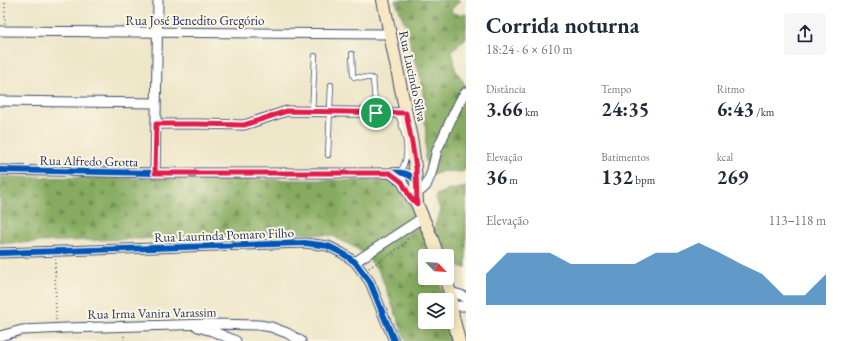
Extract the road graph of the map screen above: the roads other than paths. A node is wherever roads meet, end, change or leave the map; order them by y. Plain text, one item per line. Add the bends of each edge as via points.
1 (158, 0) edge
2 (383, 0) edge
3 (2, 32) edge
4 (157, 33) junction
5 (390, 34) junction
6 (352, 54) dead end
7 (315, 56) dead end
8 (331, 85) dead end
9 (466, 92) edge
10 (0, 101) edge
11 (156, 103) junction
12 (312, 112) junction
13 (330, 112) junction
14 (376, 113) junction
15 (402, 113) junction
16 (156, 124) junction
17 (328, 155) dead end
18 (415, 163) junction
19 (0, 170) edge
20 (400, 172) junction
21 (155, 173) junction
22 (390, 173) junction
23 (416, 181) junction
24 (417, 200) junction
25 (422, 218) junction
26 (436, 249) edge
27 (0, 253) edge
28 (355, 262) junction
29 (448, 285) edge
30 (450, 292) joint
31 (466, 298) edge
32 (454, 306) edge
33 (466, 306) edge
34 (454, 321) edge
35 (189, 324) junction
36 (0, 336) edge
37 (236, 341) edge
38 (301, 341) edge
39 (394, 341) edge
40 (459, 341) edge

1 - 4 street
2 - 5 street, Rua Lucindo Silva
3 - 4 street, Rua José Benedito Gregório
4 - 5 street, Rua José Benedito Gregório
4 - 11 street
5 - 15 street, Rua Lucindo Silva
6 - 14 lane via 354,77 373,79
7 - 12 lane
8 - 13 lane
9 - 24 street via 438,150 426,186
10 - 11 street
11 - 16 street
12 - 13 street
12 - 16 street via 287,111 244,125
13 - 14 street
13 - 17 lane
14 - 15 street
15 - 18 street, Rua Lucindo Silva
15 - 20 lane via 407,155
16 - 21 street
18 - 20 street
18 - 23 street, Rua Lucindo Silva
19 - 21 street, Rua Alfredo Grotta
20 - 22 street, Rua Alfredo Grotta
20 - 23 street
21 - 22 street, Rua Alfredo Grotta
22 - 24 street via 402,182 410,197
23 - 24 street, Rua Lucindo Silva
24 - 25 street, Rua Lucindo Silva
25 - 26 street, Rua Lucindo Silva
25 - 28 street
27 - 28 street, Rua Laurinda Pomaro Filho via 305,243 328,246
28 - 39 street, Rua Laurinda Pomaro Filho via 370,282
29 - 30 street
30 - 31 street
32 - 33 street
34 - 40 street
35 - 36 street, Rua Irma Vanira Varassim via 22,330
35 - 37 street
35 - 38 street, Rua Irma Vanira Varassim via 259,325 287,333

